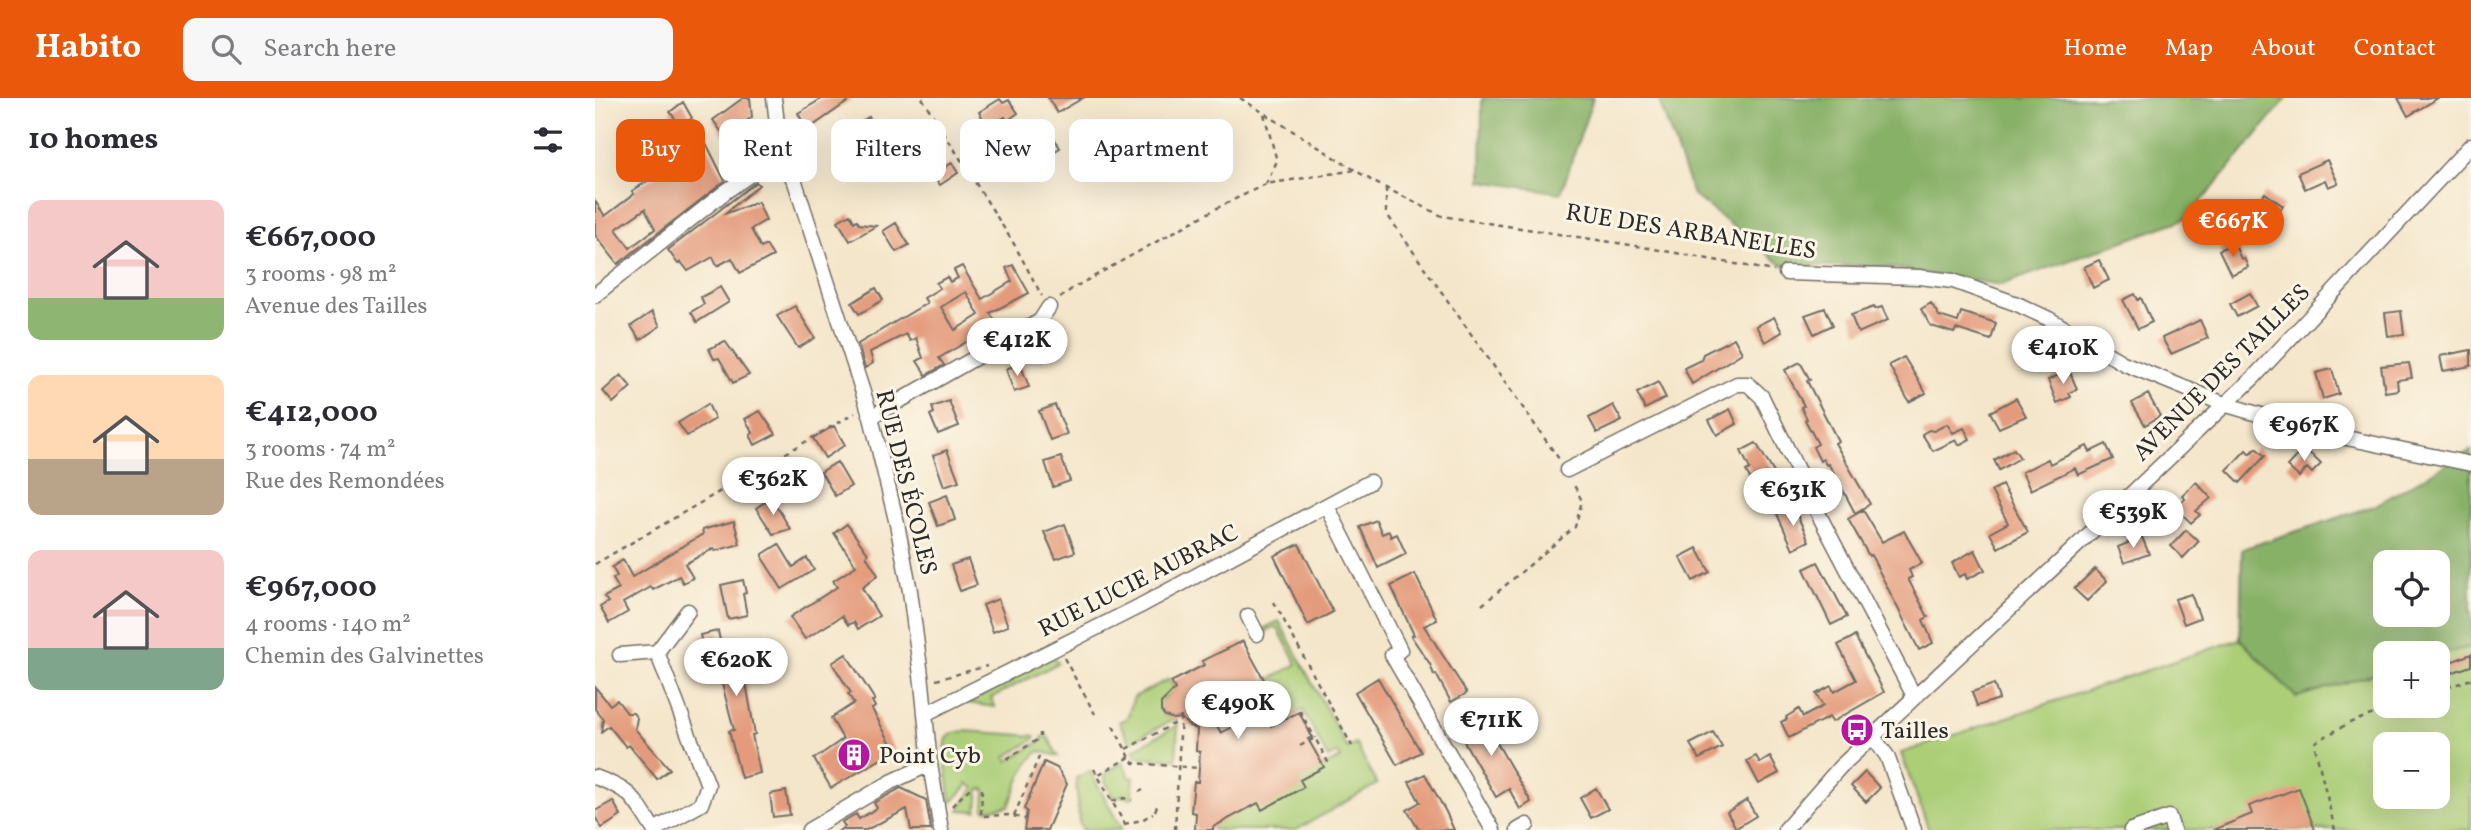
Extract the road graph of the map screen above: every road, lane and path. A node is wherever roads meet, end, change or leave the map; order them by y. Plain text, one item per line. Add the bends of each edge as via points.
1 (774, 98) edge
2 (922, 98) edge
3 (1240, 98) edge
4 (1263, 113) junction
5 (776, 119) edge
6 (2471, 145) edge
7 (1355, 170) junction
8 (738, 182) edge
9 (795, 182) edge
10 (1266, 184) junction
11 (1386, 188) junction
12 (1786, 273) joint
13 (595, 295) edge
14 (1049, 307) junction
15 (2224, 404) junction
16 (869, 411) junction
17 (2471, 464) edge
18 (1567, 470) junction
19 (1370, 482) dead end
20 (1327, 506) junction
21 (595, 564) edge
22 (1274, 602) dead end
23 (1482, 605) dead end
24 (688, 611) dead end
25 (1248, 616) dead end
26 (1257, 634) dead end
27 (657, 652) junction
28 (1062, 654) dead end
29 (620, 655) dead end
30 (2471, 679) edge
31 (2450, 687) edge
32 (1914, 696) junction
33 (1300, 711) dead end
34 (925, 714) junction
35 (1095, 714) dead end
36 (2373, 714) edge
37 (1113, 726) dead end
38 (1040, 733) dead end
39 (1873, 737) junction
40 (1315, 738) junction
41 (1300, 746) dead end
42 (1352, 746) dead end
43 (1126, 749) junction
44 (1130, 757) junction
45 (1007, 759) dead end
46 (1045, 759) dead end
47 (930, 764) junction
48 (1329, 764) dead end
49 (1179, 766) junction
50 (1199, 768) dead end
51 (1094, 769) dead end
52 (1098, 774) junction
53 (595, 777) edge
54 (971, 787) dead end
55 (982, 789) dead end
56 (1143, 790) dead end
57 (1139, 792) dead end
58 (1132, 800) dead end
59 (1112, 801) junction
60 (950, 808) dead end
61 (1155, 810) dead end
62 (1014, 816) junction
63 (1026, 819) dead end
64 (1124, 824) junction
65 (817, 828) edge
66 (654, 830) edge
67 (941, 830) edge
68 (1128, 830) edge
69 (1175, 830) edge
70 (1493, 830) edge
71 (1785, 830) edge
72 (1914, 830) edge
73 (2131, 830) edge
74 (2173, 830) edge
75 (2335, 830) edge

1 - 5 street
2 - 14 path
3 - 4 path, RUE DES ARBANELLES
4 - 7 path, RUE DES ARBANELLES
4 - 10 path via 1277,161
6 - 15 street, AVENUE DES TAILLES
7 - 10 path
7 - 11 path, RUE DES ARBANELLES
8 - 13 street
9 - 16 street, RUE DES ÉCOLES
10 - 14 path via 1073,288
11 - 12 path, RUE DES ARBANELLES via 1442,216
11 - 18 path via 1386,213
12 - 15 street, RUE DES ARBANELLES via 1953,281 2017,304 2123,363
14 - 16 street via 1040,321
15 - 17 street, RUE DES ARBANELLES via 2318,432
15 - 32 street, AVENUE DES TAILLES
16 - 21 path
16 - 34 street, RUE DES ÉCOLES via 910,591
18 - 23 path via 1582,500 1575,527
18 - 32 street via 1737,384 1748,384 1762,397
19 - 20 street, RUE LUCIE AUBRAC
20 - 34 street, RUE LUCIE AUBRAC
20 - 70 street via 1400,650 1392,655
22 - 42 path
24 - 27 street
25 - 26 street
27 - 29 street
27 - 66 street via 709,785 701,804
28 - 35 path
30 - 31 path
32 - 39 street, AVENUE DES TAILLES
33 - 40 path
34 - 47 street, RUE DES ÉCOLES
36 - 75 path via 2314,743
37 - 43 path
38 - 45 path via 1040,738
39 - 71 street, AVENUE DES TAILLES
39 - 72 street via 1887,756
40 - 41 path
40 - 48 path
43 - 44 path
43 - 49 path via 1181,718
44 - 49 path via 1133,763
44 - 52 path
46 - 62 path via 1039,757
47 - 65 street via 891,782
47 - 67 street, RUE DES ÉCOLES
49 - 50 path
49 - 69 path
51 - 52 path
52 - 59 path
53 - 66 street via 632,796
54 - 60 path
55 - 62 path via 981,816
56 - 57 path
58 - 59 path
59 - 64 path
61 - 64 path via 1142,820
62 - 63 path
64 - 68 path
73 - 74 street via 2169,817

